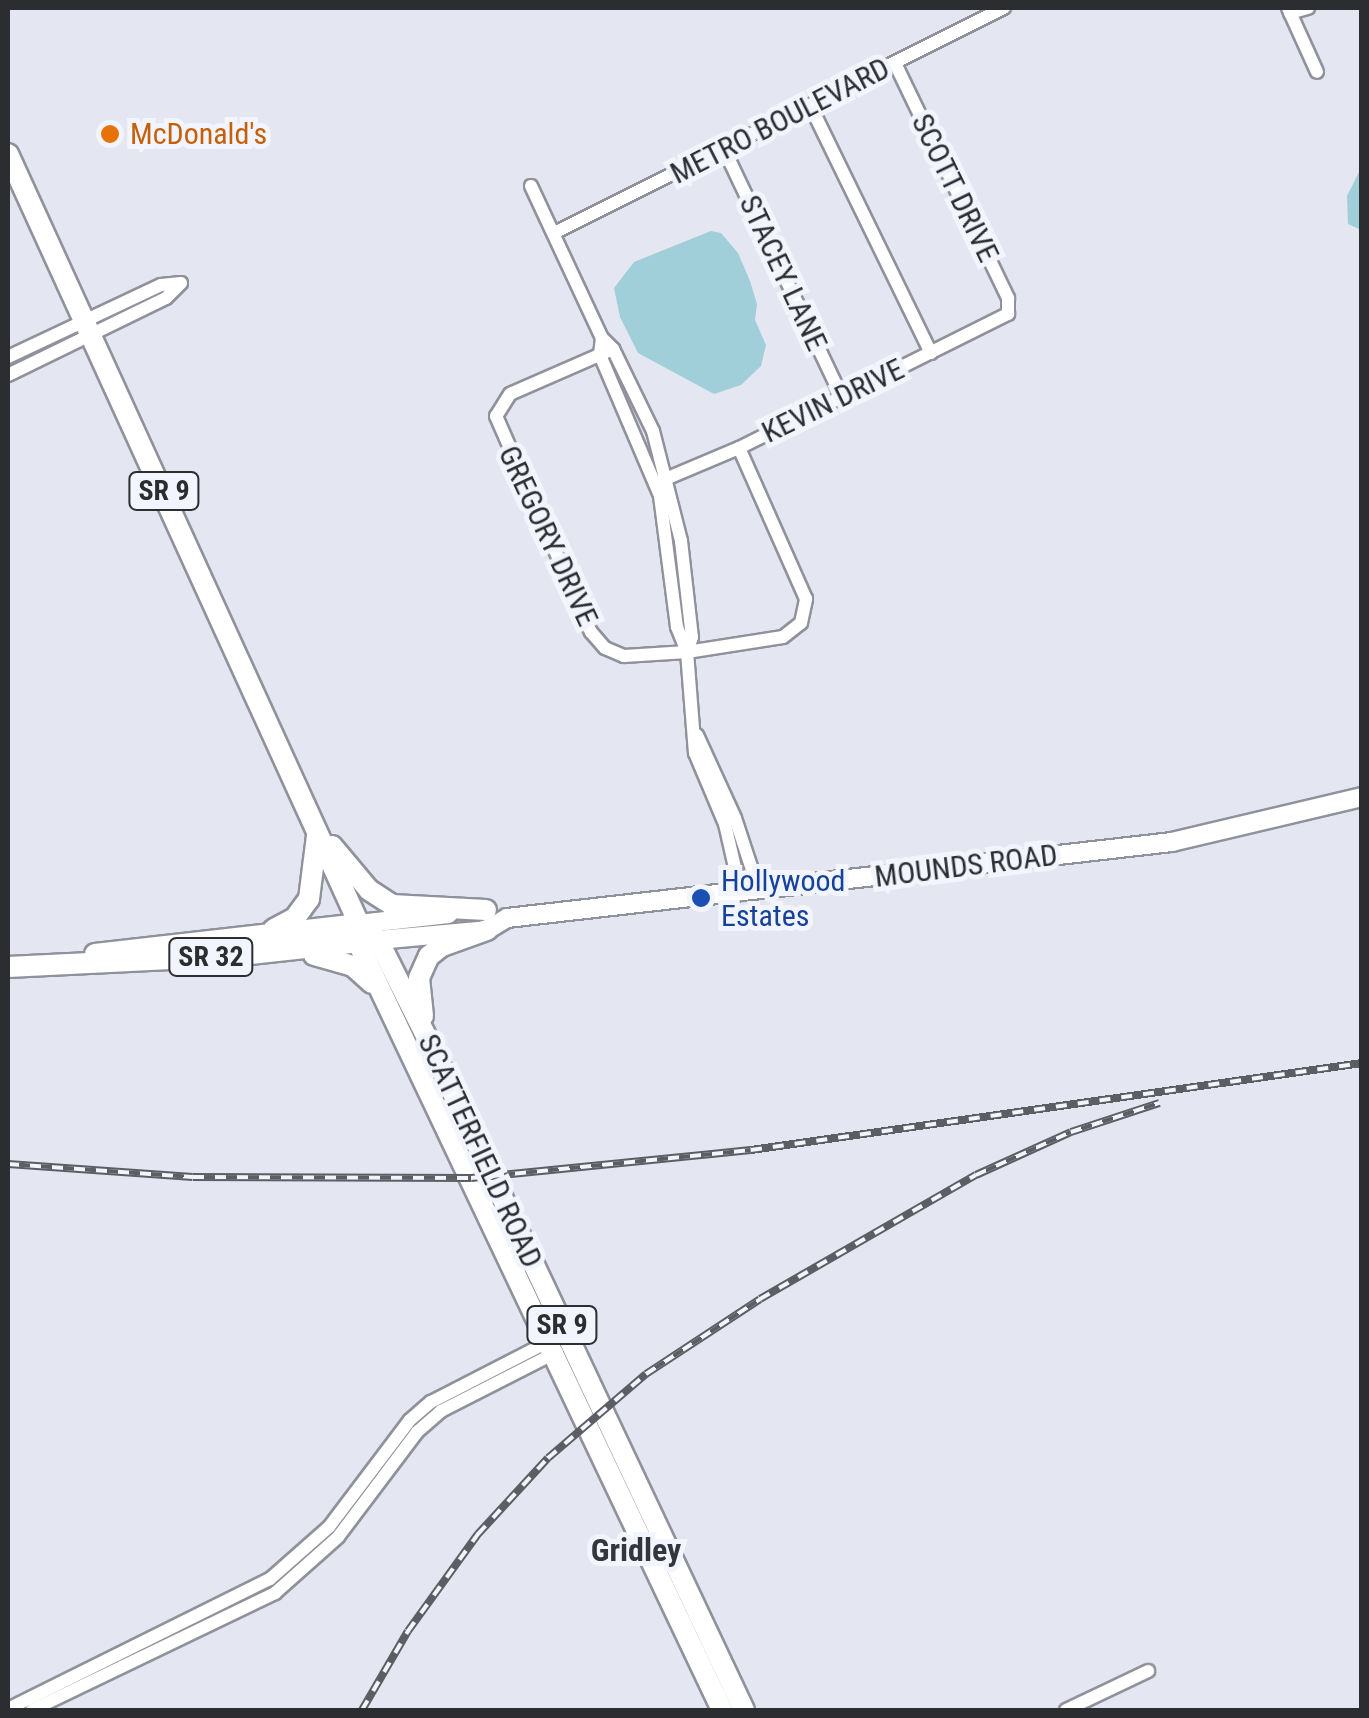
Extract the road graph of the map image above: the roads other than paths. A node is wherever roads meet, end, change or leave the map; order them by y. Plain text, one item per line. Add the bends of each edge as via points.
1 (1004, 8) edge
2 (1308, 8) edge
3 (1289, 10) edge
4 (895, 63) junction
5 (1317, 72) dead end
6 (810, 105) junction
7 (724, 150) junction
8 (8, 154) edge
9 (531, 186) dead end
10 (554, 233) junction
11 (1008, 314) joint
12 (90, 326) junction
13 (607, 352) junction
14 (930, 354) junction
15 (8, 358) edge
16 (8, 374) edge
17 (842, 397) junction
18 (738, 448) junction
19 (662, 481) junction
20 (687, 652) junction
21 (1362, 797) edge
22 (318, 829) junction
23 (750, 893) junction
24 (486, 920) junction
25 (365, 936) junction
26 (270, 942) junction
27 (8, 967) edge
28 (390, 1007) junction
29 (427, 1038) junction
30 (559, 1344) junction
31 (1148, 1671) dead end
32 (8, 1709) edge
33 (32, 1710) edge
34 (722, 1710) edge
35 (744, 1710) edge
36 (1066, 1710) edge

1 - 4 street, METRO BOULEVARD
2 - 3 street
3 - 5 street
4 - 6 street, METRO BOULEVARD
4 - 11 street, SCOTT DRIVE via 1008,298
6 - 7 street, METRO BOULEVARD
6 - 14 street
7 - 10 street, METRO BOULEVARD
7 - 17 street, STACEY LANE
8 - 12 main road, SCATTERFIELD ROAD / SR 9
9 - 10 street
10 - 13 street
11 - 14 street, KEVIN DRIVE
12 - 12 street via 166,298 180,283 161,285
12 - 15 street
12 - 16 street
12 - 22 main road, SCATTERFIELD ROAD / SR 9
13 - 19 street
13 - 20 street, GREGORY DRIVE via 510,394 498,410 498,428 597,641 624,656
14 - 17 street, KEVIN DRIVE
17 - 18 street, KEVIN DRIVE
18 - 19 street, KEVIN DRIVE
18 - 20 street, GREGORY DRIVE via 806,600 805,614 782,637
19 - 20 street via 687,588
20 - 23 street via 700,770
21 - 23 main road, MOUNDS ROAD via 1172,842
22 - 24 main road via 386,902
22 - 25 main road, SCATTERFIELD ROAD / SR 9
22 - 26 main road, SR 32 via 304,908
23 - 24 main road, MOUNDS ROAD
24 - 25 main road, MOUNDS ROAD
24 - 29 main road via 424,963 418,987
25 - 26 main road, MOUNDS ROAD / SR 32
25 - 28 main road, SCATTERFIELD ROAD / SR 9
25 - 29 main road, SCATTERFIELD ROAD / SR 9
26 - 27 main road, MOUNDS ROAD / SR 32
26 - 28 main road via 353,966
28 - 30 main road, SCATTERFIELD ROAD / SR 9
29 - 30 main road, SCATTERFIELD ROAD / SR 9
30 - 32 street via 457,1385 420,1411 329,1527 270,1578
30 - 33 street via 441,1411 338,1536 275,1594
30 - 34 main road, SCATTERFIELD ROAD / SR 9
30 - 35 main road, SCATTERFIELD ROAD / SR 9
31 - 36 street

